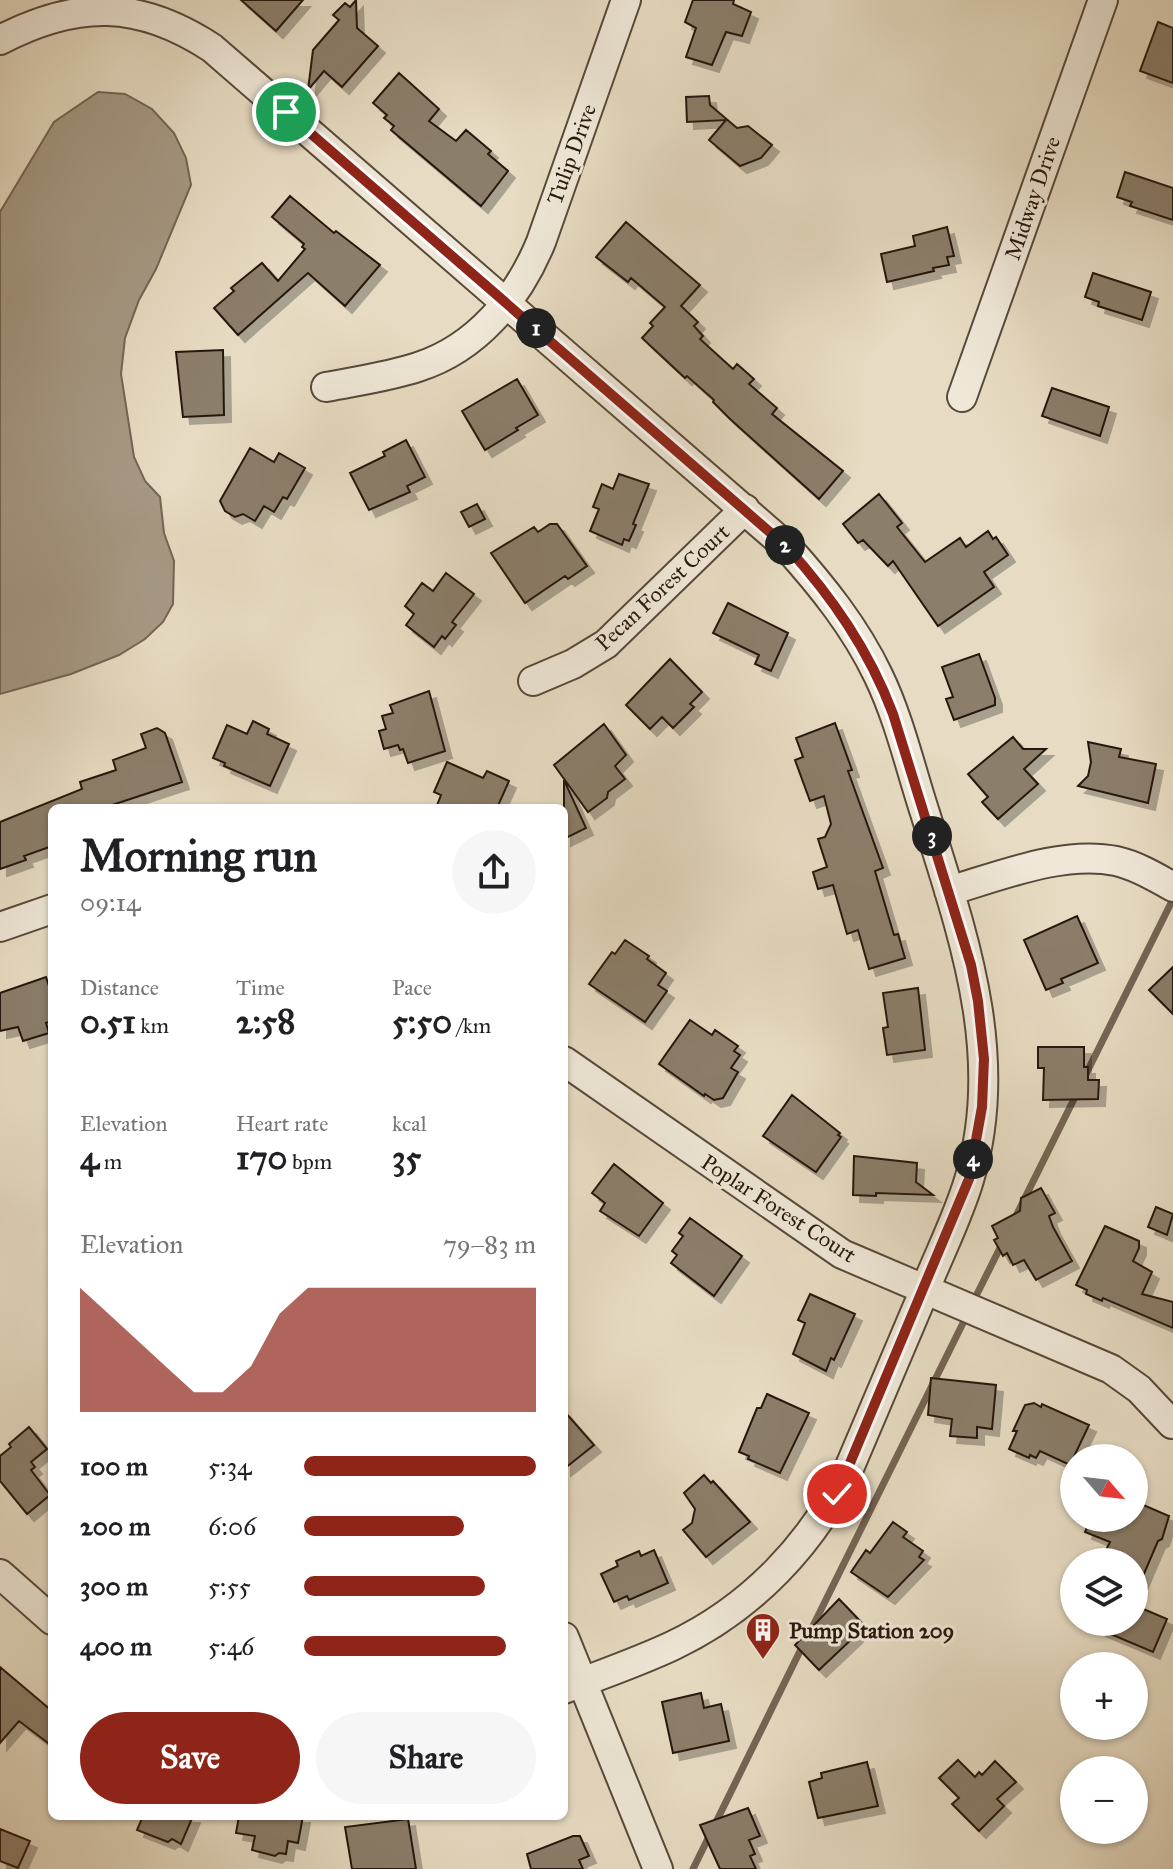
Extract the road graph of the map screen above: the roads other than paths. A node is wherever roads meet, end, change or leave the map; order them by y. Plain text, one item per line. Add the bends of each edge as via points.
1 (626, 0) edge
2 (1103, 0) edge
3 (0, 40) edge
4 (507, 303) junction
5 (326, 387) dead end
6 (962, 397) dead end
7 (745, 509) junction
8 (533, 681) dead end
9 (1173, 887) edge
10 (949, 891) junction
11 (48, 910) edge
12 (0, 927) edge
13 (568, 1064) edge
14 (924, 1290) junction
15 (1172, 1424) edge
16 (0, 1574) edge
17 (48, 1616) edge
18 (568, 1662) edge
19 (572, 1686) edge
20 (658, 1869) edge

1 - 4 street, Tulip Drive via 541,242
2 - 6 street, Midway Drive
3 - 4 street via 30,23 89,8 148,15 192,34
4 - 5 street, Tulip Drive via 471,339 419,367
4 - 7 street
7 - 8 street, Pecan Forest Court via 606,644
7 - 10 street via 824,589 878,675
9 - 10 street via 1116,861 1056,860
10 - 14 street via 978,1001 982,1107 969,1179
11 - 12 street
13 - 14 street, Poplar Forest Court via 842,1254
14 - 15 street, Poplar Forest Court via 1119,1374
14 - 19 street via 837,1494 772,1578 696,1634
16 - 17 street
18 - 19 street
19 - 20 street

